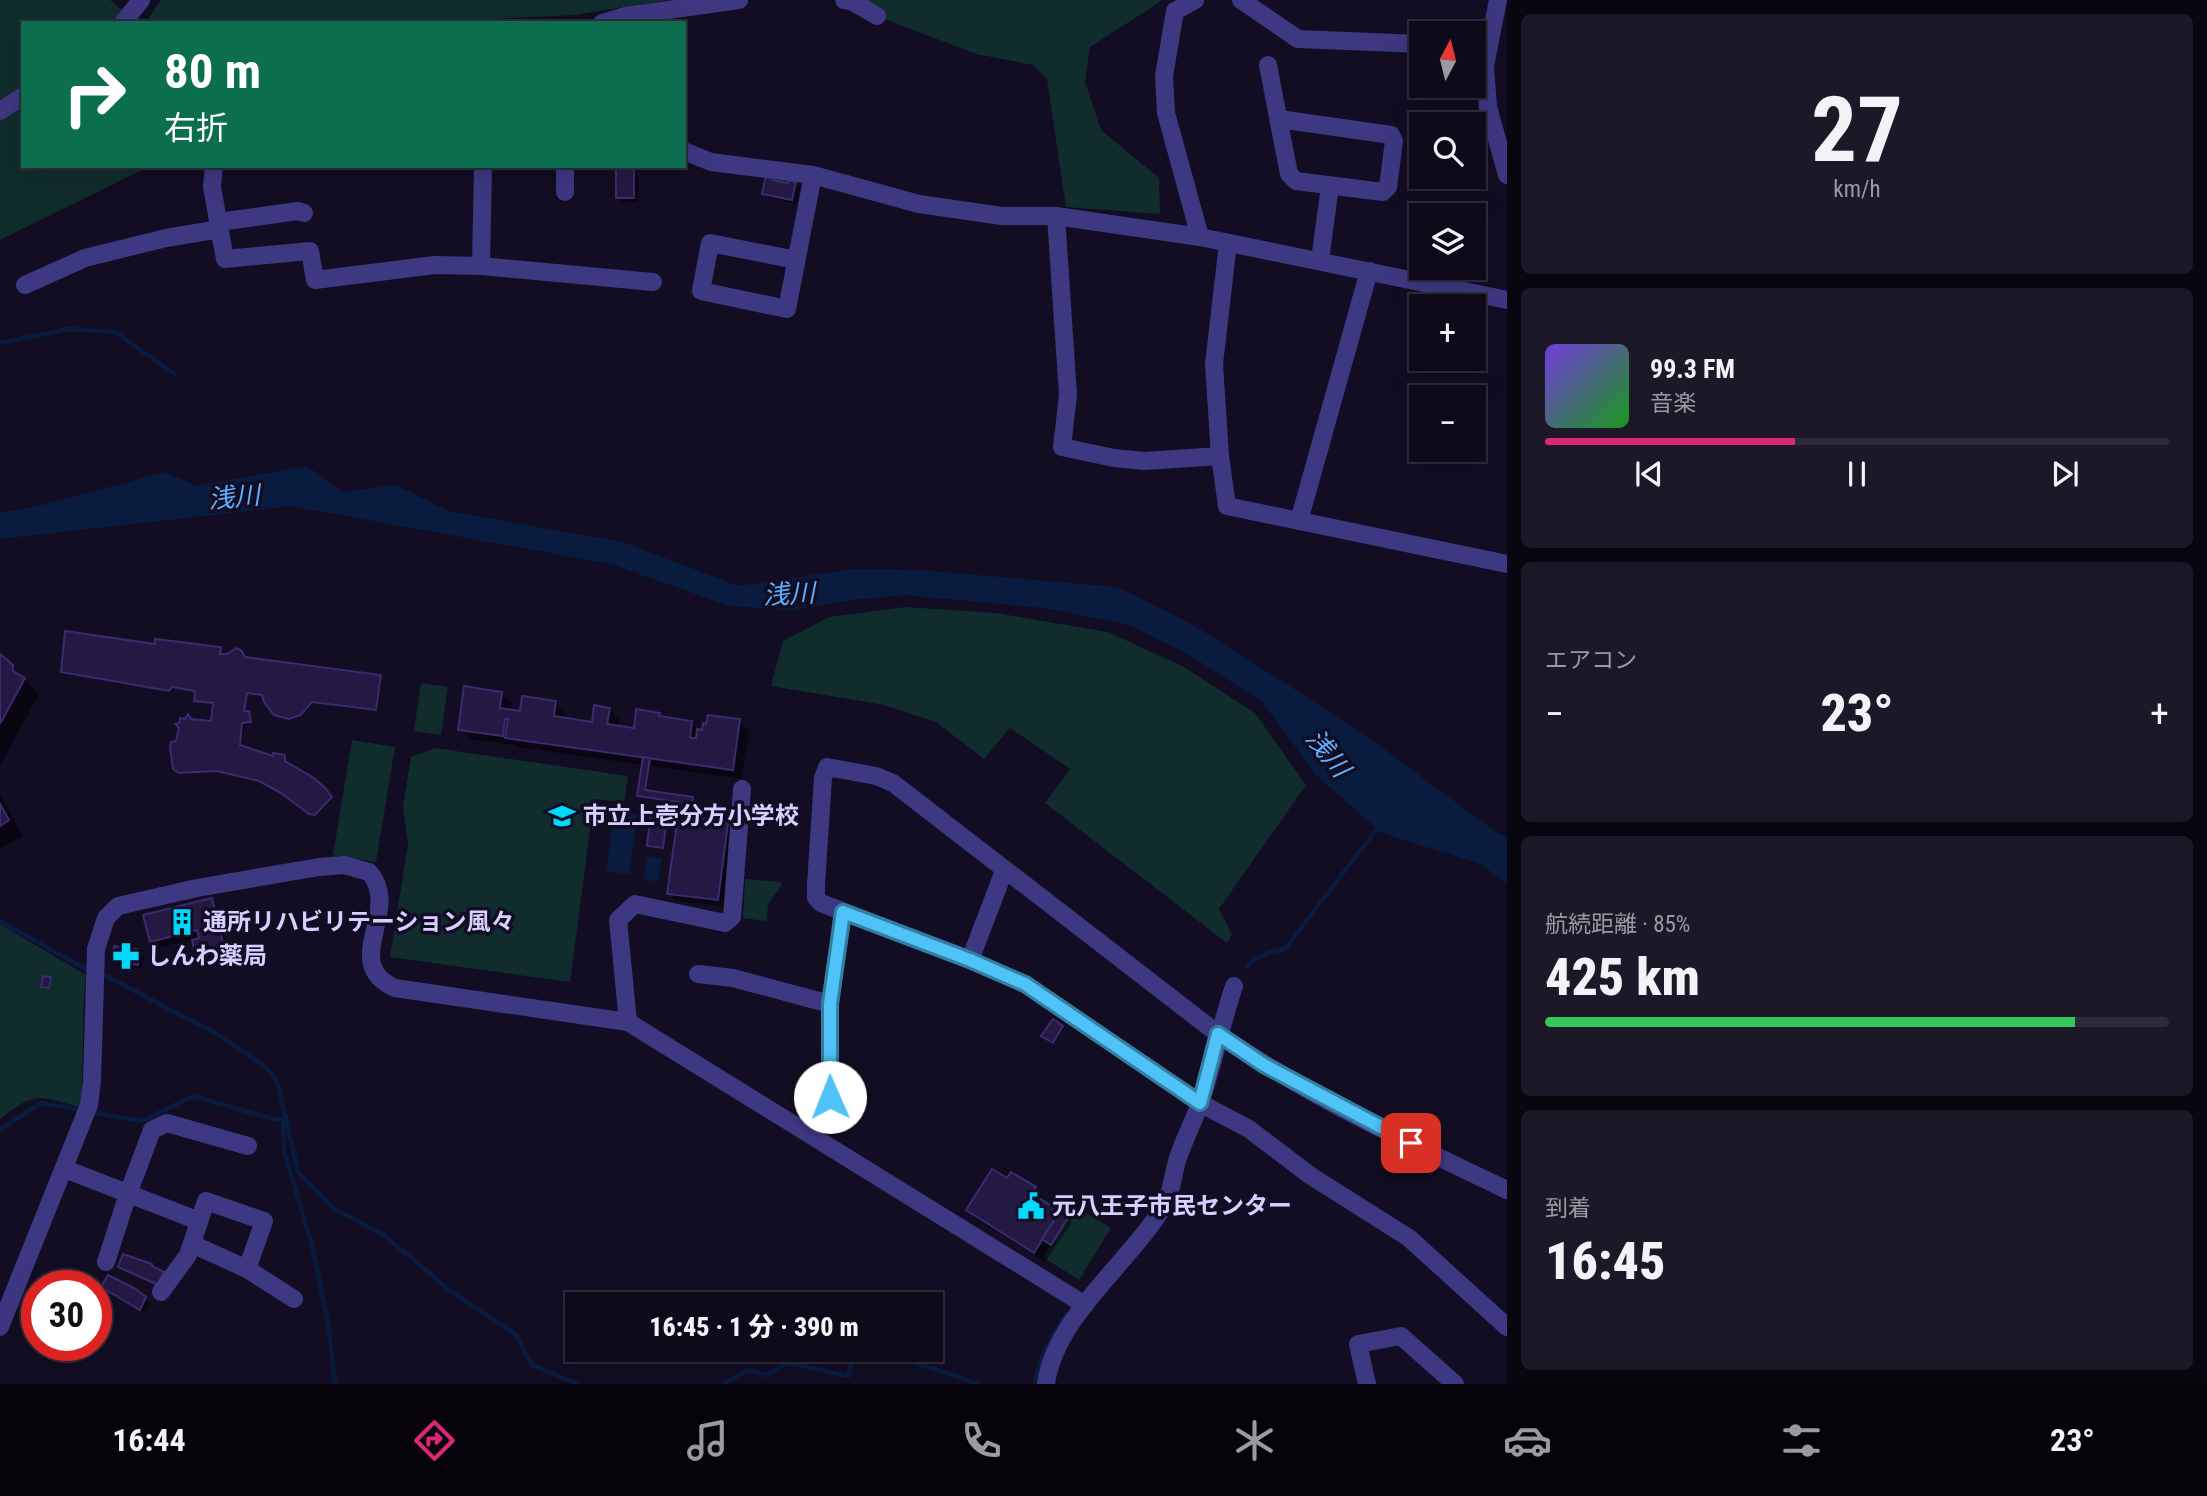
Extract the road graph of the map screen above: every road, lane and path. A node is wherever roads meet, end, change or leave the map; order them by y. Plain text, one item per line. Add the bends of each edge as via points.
1 (141, 0) edge
2 (739, 0) edge
3 (844, 0) edge
4 (1195, 0) edge
5 (1241, 0) edge
6 (1498, 0) edge
7 (877, 16) dead end
8 (125, 21) edge
9 (609, 21) edge
10 (1486, 31) edge
11 (1409, 44) edge
12 (1268, 65) dead end
13 (1486, 80) edge
14 (21, 97) edge
15 (0, 111) edge
16 (1279, 119) junction
17 (1500, 132) edge
18 (686, 152) edge
19 (214, 168) edge
20 (483, 168) edge
21 (565, 168) edge
22 (813, 175) junction
23 (1507, 175) edge
24 (1330, 186) junction
25 (565, 192) dead end
26 (304, 213) dead end
27 (1056, 216) junction
28 (220, 226) junction
29 (1200, 237) junction
30 (1228, 243) junction
31 (796, 260) junction
32 (1320, 260) junction
33 (481, 266) junction
34 (1369, 271) junction
35 (653, 282) dead end
36 (25, 285) dead end
37 (1507, 300) edge
38 (1220, 456) junction
39 (1299, 521) junction
40 (1507, 564) edge
41 (741, 789) dead end
42 (1004, 871) junction
43 (843, 912) junction
44 (970, 960) junction
45 (698, 974) dead end
46 (1234, 986) dead end
47 (830, 1004) junction
48 (628, 1022) junction
49 (1218, 1034) junction
50 (1200, 1103) junction
51 (807, 1132) junction
52 (248, 1146) dead end
53 (65, 1169) junction
54 (1507, 1190) edge
55 (128, 1194) junction
56 (199, 1221) junction
57 (192, 1244) junction
58 (106, 1262) dead end
59 (247, 1269) junction
60 (161, 1292) dead end
61 (294, 1299) dead end
62 (1085, 1305) junction
63 (0, 1327) edge
64 (1507, 1327) edge
65 (1046, 1384) edge
66 (1367, 1384) edge
67 (1455, 1384) edge

1 - 8 street
2 - 9 street
3 - 7 street
4 - 29 street via 1175,11 1164,76 1167,113
5 - 11 street via 1298,39
6 - 10 street
12 - 16 street
13 - 17 street via 1488,107
14 - 15 street
16 - 24 street via 1289,174 1296,181
16 - 24 street via 1391,135 1388,187 1383,192
17 - 23 street
18 - 22 street via 711,162
19 - 28 street via 212,187
20 - 33 street
21 - 25 street
22 - 27 street via 919,204 1002,216
22 - 31 street
24 - 32 street
26 - 28 street
27 - 29 street
27 - 38 street via 1068,395 1062,447 1144,461
28 - 33 street via 225,259 310,251 315,280 435,265
28 - 36 street via 85,258
29 - 30 street
30 - 32 street
30 - 38 street via 1214,364
31 - 31 street via 710,243 701,291 787,309
32 - 34 street
33 - 35 street
34 - 37 street
34 - 39 street
38 - 39 street via 1227,506
39 - 40 street
41 - 48 street via 732,917 725,923 635,904 618,920
42 - 43 street via 893,783 827,767 816,898
42 - 44 street
42 - 49 street
43 - 44 street
43 - 47 street
44 - 50 street via 1025,984
45 - 47 street via 733,978
46 - 49 street
47 - 51 street via 830,1097
48 - 51 street
48 - 53 street via 387,984 371,963 380,890 369,872 359,868 319,867 118,906 106,918 96,949 89,1105
49 - 50 street
49 - 54 street via 1328,1101
50 - 62 street via 1166,1201 1146,1233
50 - 64 street via 1249,1129 1311,1176 1409,1238
51 - 62 street
52 - 55 street via 167,1123 152,1130
53 - 55 street
53 - 63 street
55 - 56 street
55 - 58 street
56 - 57 street
56 - 59 street via 206,1201 264,1221
57 - 59 street
57 - 60 street
59 - 61 street
62 - 65 street via 1057,1347
66 - 67 street via 1358,1344 1401,1336

